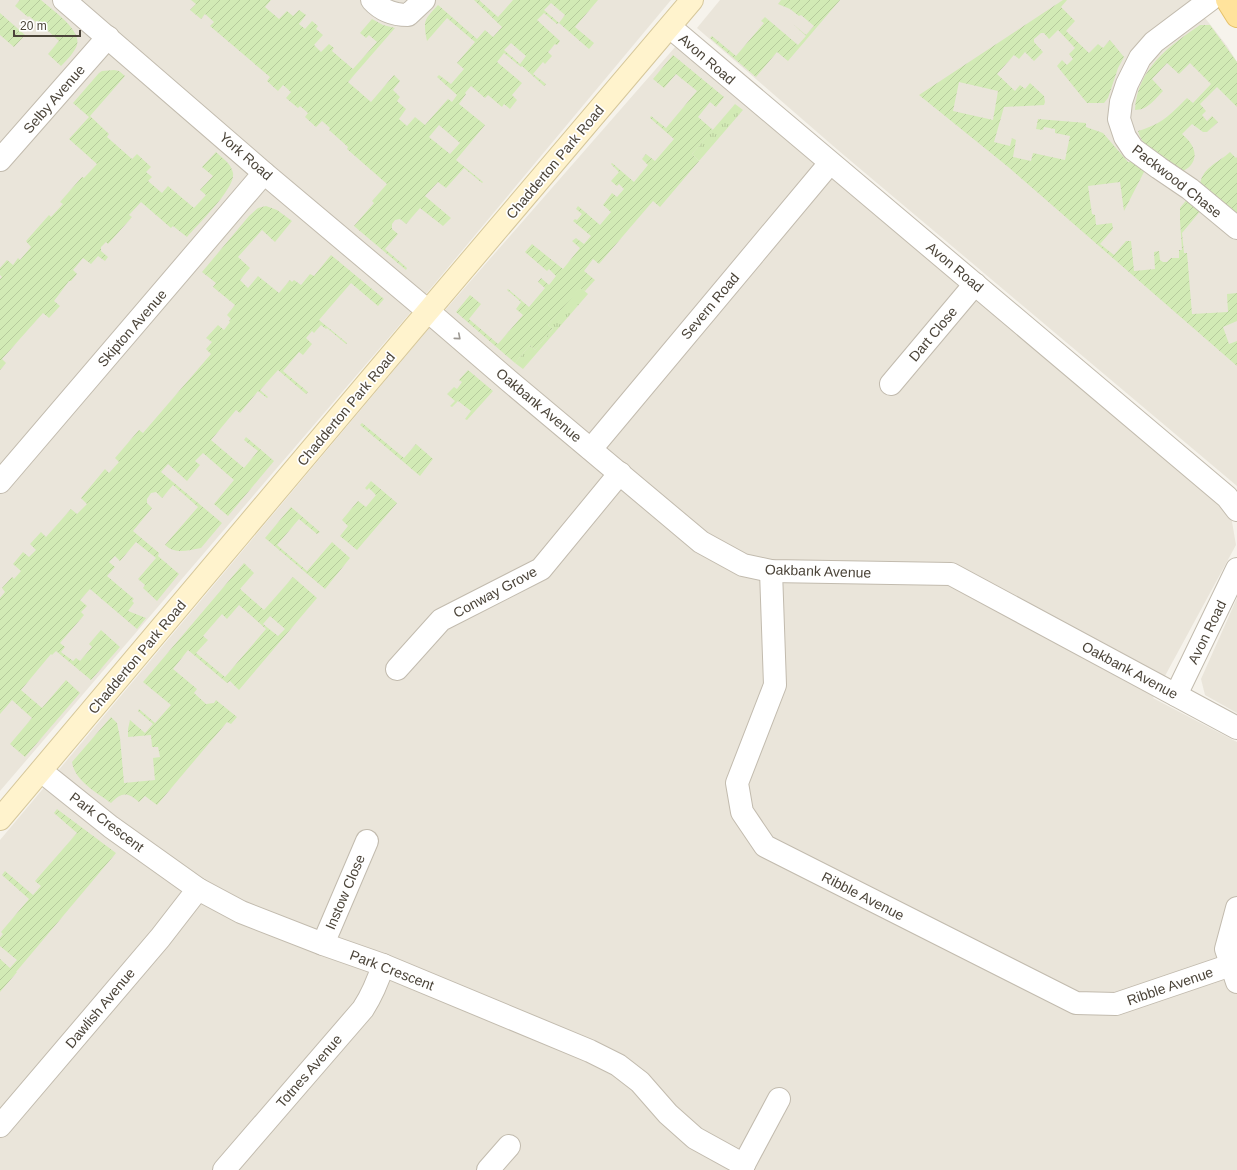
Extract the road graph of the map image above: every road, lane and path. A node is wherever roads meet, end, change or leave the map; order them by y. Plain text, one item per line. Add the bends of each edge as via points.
1 (64, 0) edge
2 (372, 0) edge
3 (424, 0) edge
4 (692, 0) edge
5 (1210, 0) edge
6 (1227, 0) edge
7 (1237, 16) edge
8 (670, 27) junction
9 (108, 37) junction
10 (0, 160) edge
11 (830, 162) junction
12 (264, 173) junction
13 (1237, 228) edge
14 (975, 284) junction
15 (428, 311) junction
16 (892, 384) dead end
17 (591, 449) junction
18 (620, 473) junction
19 (0, 482) edge
20 (1237, 510) edge
21 (1237, 568) edge
22 (771, 571) junction
23 (397, 669) dead end
24 (1176, 695) junction
25 (1237, 728) edge
26 (41, 771) junction
27 (0, 819) edge
28 (367, 841) dead end
29 (198, 889) junction
30 (1237, 908) edge
31 (323, 944) junction
32 (383, 965) junction
33 (1234, 973) edge
34 (779, 1099) dead end
35 (0, 1126) edge
36 (509, 1146) dead end
37 (743, 1167) edge
38 (493, 1168) edge
39 (224, 1170) edge

1 - 9 street, York Road
2 - 3 street via 378,6 410,23
4 - 8 street, Chadderton Park Road
5 - 13 street, Packwood Chase via 1154,42 1140,58 1127,84 1119,119 1125,137 1133,149 1190,189
6 - 7 main road
8 - 11 street, Avon Road
8 - 15 street, Chadderton Park Road
9 - 10 street, Selby Avenue
9 - 12 street, York Road
11 - 14 street, Avon Road
11 - 17 street, Severn Road
12 - 15 street, York Road
12 - 19 street, Skipton Avenue
14 - 16 street, Dart Close
14 - 20 street, Avon Road via 1227,496
15 -> 17 street, Oakbank Avenue
15 - 26 street, Chadderton Park Road
17 - 18 street, Oakbank Avenue
18 - 22 street, Oakbank Avenue via 701,542 743,565
18 - 23 street, Conway Grove via 541,569 441,620
21 - 24 street, Avon Road
22 - 24 street, Oakbank Avenue via 951,574
22 - 33 street, Ribble Avenue via 775,684 737,783 742,812 765,846 1076,1003 1116,1004
24 - 25 street, Oakbank Avenue
26 - 27 street, Chadderton Park Road
26 - 29 street, Park Crescent via 111,827
28 - 31 street, Instow Close
29 - 31 street, Park Crescent via 241,912
29 - 35 street, Dawlish Avenue via 160,938
30 - 33 street via 1226,949
31 - 32 street, Park Crescent
32 - 37 street, Park Crescent via 618,1065 640,1082 668,1114 695,1138
32 - 39 street, Totnes Avenue via 372,996 363,1009
34 - 37 street, Park Crescent
36 - 38 street

